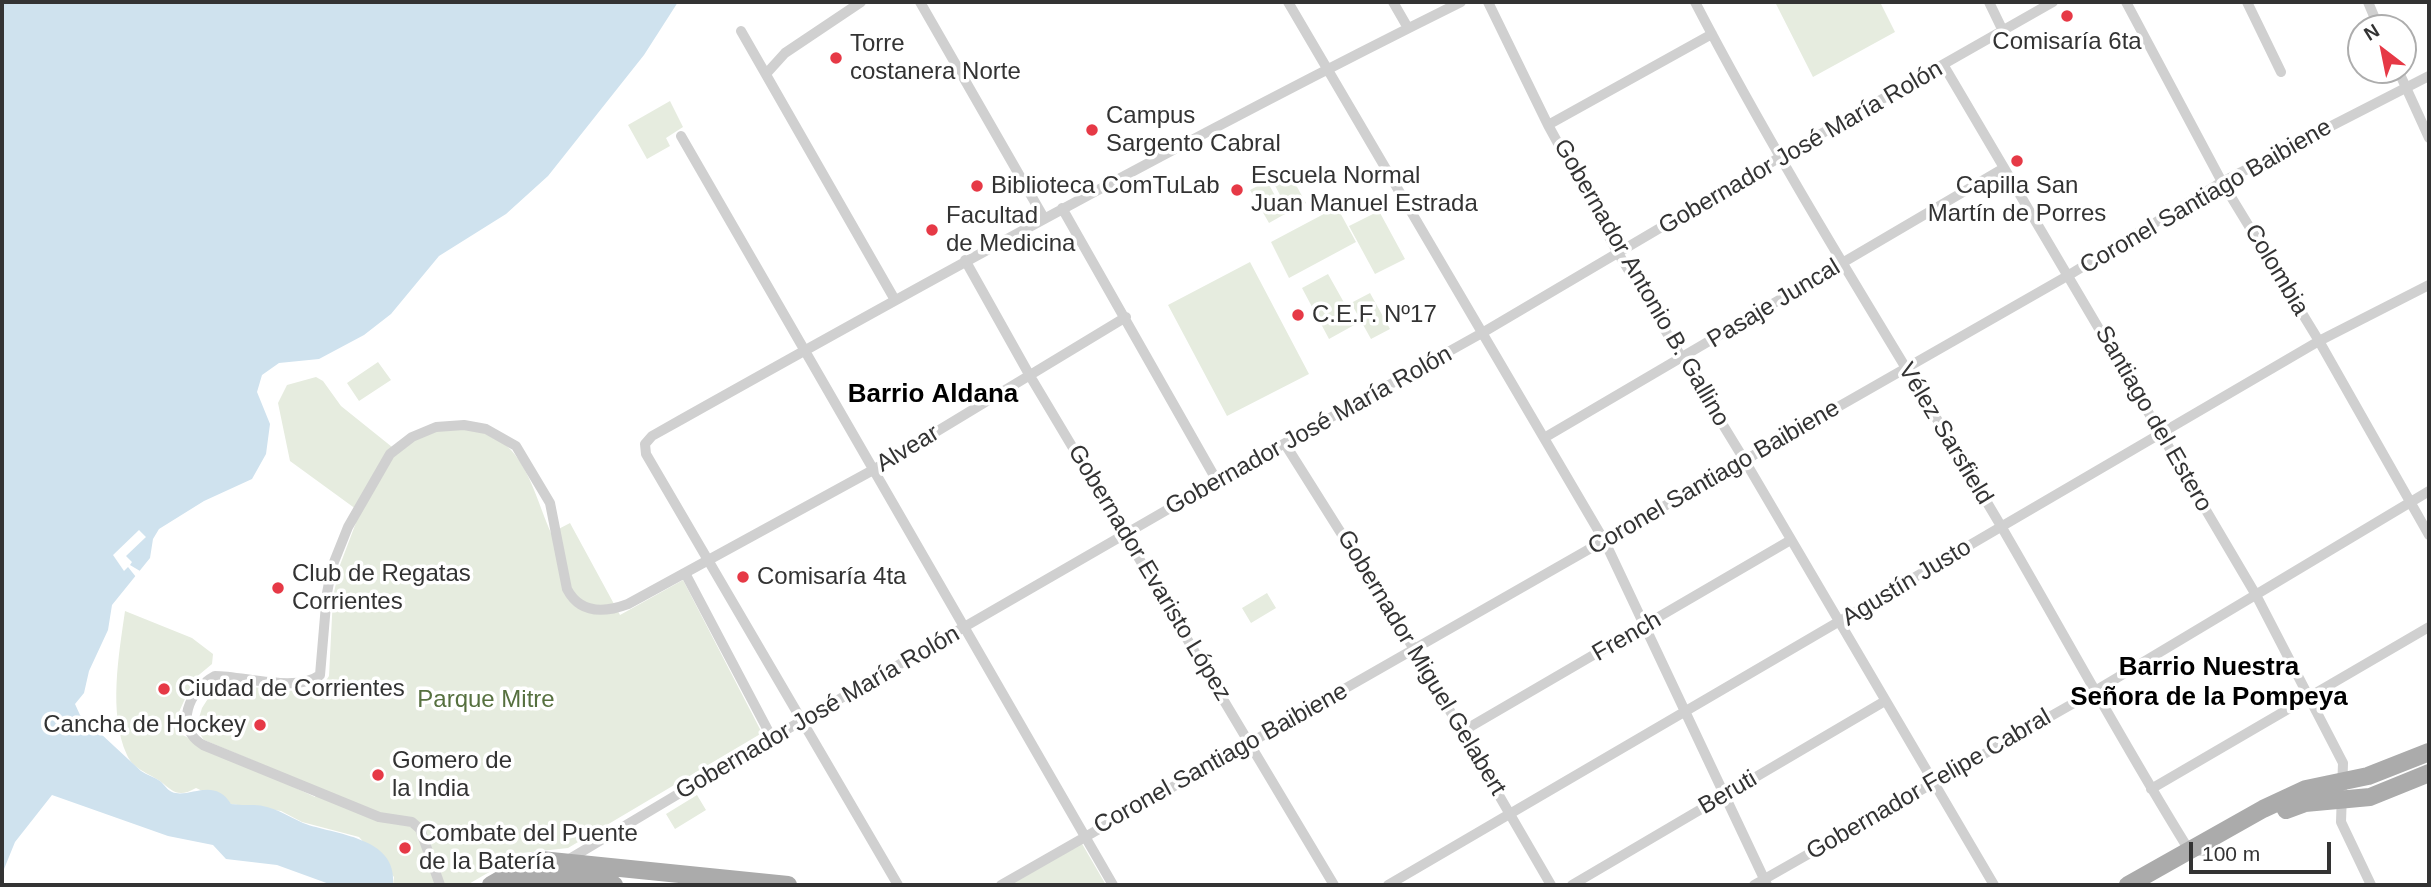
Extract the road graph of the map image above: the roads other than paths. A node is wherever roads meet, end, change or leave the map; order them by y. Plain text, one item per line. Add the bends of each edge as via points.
1 (861, 2) edge
2 (920, 2) edge
3 (1288, 2) edge
4 (1393, 2) edge
5 (1461, 2) edge
6 (1488, 2) edge
7 (1695, 2) edge
8 (1989, 2) edge
9 (2053, 2) edge
10 (2126, 2) edge
11 (2247, 2) edge
12 (1408, 28) junction
13 (741, 31) dead end
14 (2003, 31) junction
15 (1712, 34) junction
16 (1944, 66) junction
17 (1327, 68) junction
18 (2281, 72) dead end
19 (766, 74) junction
20 (2429, 76) edge
21 (2406, 86) junction
22 (1548, 125) junction
23 (681, 136) dead end
24 (2429, 138) edge
25 (1782, 156) junction
26 (2004, 168) junction
27 (2222, 182) junction
28 (1062, 208) junction
29 (1044, 218) junction
30 (1618, 253) junction
31 (965, 260) junction
32 (1843, 262) junction
33 (2069, 275) junction
34 (2429, 285) edge
35 (895, 300) junction
36 (1126, 317) junction
37 (1482, 333) junction
38 (2319, 341) junction
39 (803, 351) junction
40 (1683, 359) junction
41 (1905, 367) junction
42 (1030, 376) junction
43 (2161, 435) junction
44 (1544, 438) junction
45 (1286, 444) junction
46 (1745, 461) junction
47 (873, 470) junction
48 (1217, 481) junction
49 (2429, 491) edge
50 (2410, 501) junction
51 (2001, 527) junction
52 (1125, 535) junction
53 (2429, 535) edge
54 (1790, 541) junction
55 (1605, 542) junction
56 (708, 559) junction
57 (685, 573) junction
58 (2256, 595) junction
59 (1838, 623) junction
60 (1644, 627) junction
61 (2429, 627) edge
62 (965, 628) junction
63 (1415, 649) junction
64 (2095, 691) junction
65 (2307, 699) junction
66 (1885, 701) junction
67 (1684, 713) junction
68 (803, 721) junction
69 (1463, 731) junction
70 (772, 738) junction
71 (1251, 744) junction
72 (2429, 752) edge
73 (2429, 774) edge
74 (2344, 780) junction
75 (1933, 783) junction
76 (2151, 789) junction
77 (1723, 796) junction
78 (2341, 799) junction
79 (1512, 813) junction
80 (1086, 835) junction
81 (2198, 851) junction
82 (566, 861) junction
83 (685, 880) edge
84 (1762, 883) edge
85 (440, 885) edge
86 (491, 885) edge
87 (516, 885) edge
88 (614, 885) edge
89 (788, 885) edge
90 (898, 885) edge
91 (1001, 885) edge
92 (1113, 885) edge
93 (1334, 885) edge
94 (1388, 885) edge
95 (1551, 885) edge
96 (1572, 885) edge
97 (1994, 885) edge
98 (2128, 885) edge
99 (2147, 885) edge
100 (2371, 885) edge

1 - 19 street via 785,53
2 - 29 street
3 - 17 street
4 - 12 street
5 - 12 street
6 - 22 street, Gobernador Antonio B. Gallino
7 - 15 street, Vélez Sarsfield
8 - 14 street
9 - 14 street, Gobernador José María Rolón
10 - 27 street, Colombia
11 - 18 street
12 - 17 street
13 - 19 street
14 - 16 street, Gobernador José María Rolón
15 - 22 street
15 - 25 street, Vélez Sarsfield
16 - 25 street, Gobernador José María Rolón
16 - 26 street, Santiago del Estero
17 - 28 street
17 - 37 street
19 - 35 street
20 - 21 street, Coronel Santiago Baibiene
21 - 24 street
21 - 27 street, Coronel Santiago Baibiene
22 - 30 street, Gobernador Antonio B. Gallino
23 - 39 street
25 - 30 street, Gobernador José María Rolón
25 - 32 street, Vélez Sarsfield
26 - 32 street, Pasaje Juncal
26 - 33 street, Santiago del Estero
27 - 33 street, Coronel Santiago Baibiene
27 - 38 street, Colombia
28 - 29 street
28 - 36 street
29 - 31 street
30 - 37 street, Gobernador José María Rolón
30 - 40 street, Gobernador Antonio B. Gallino
31 - 35 street
31 - 42 street, Gobernador Evaristo López
32 - 40 street, Pasaje Juncal
32 - 41 street, Vélez Sarsfield
33 - 41 street, Coronel Santiago Baibiene
33 - 43 street, Santiago del Estero
34 - 38 street, Agustín Justo
35 - 39 street
36 - 42 street, Alvear
36 - 48 street
37 - 44 street
37 - 45 street, Gobernador José María Rolón
38 - 43 street, Agustín Justo
38 - 50 street, Colombia
39 - 47 street
39 - 56 street via 645,444 646,454
40 - 44 street, Pasaje Juncal
40 - 46 street, Gobernador Antonio B. Gallino
41 - 46 street, Coronel Santiago Baibiene
41 - 51 street, Vélez Sarsfield
42 - 47 street, Alvear
42 - 52 street, Gobernador Evaristo López
43 - 51 street, Agustín Justo
43 - 58 street, Santiago del Estero
44 - 55 street
45 - 48 street, Gobernador José María Rolón
45 - 63 street, Gobernador Miguel Gelabert
46 - 54 street, Gobernador Antonio B. Gallino
46 - 55 street, Coronel Santiago Baibiene
47 - 56 street, Alvear
47 - 62 street
48 - 52 street, Gobernador José María Rolón
49 - 50 street, Gobernador Felipe Cabral
50 - 53 street, Colombia
50 - 58 street, Gobernador Felipe Cabral
51 - 59 street, Agustín Justo
51 - 64 street, Vélez Sarsfield
52 - 62 street, Gobernador José María Rolón
52 - 71 street, Gobernador Evaristo López
54 - 59 street, Gobernador Antonio B. Gallino
54 - 60 street, French
55 - 60 street
55 - 63 street, Coronel Santiago Baibiene
56 - 57 street, Alvear
56 - 68 street
57 - 70 street
57 - 85 street, Alvear via 610,611 584,607 567,589 551,503 516,446 486,429 436,427 412,437 390,454 348,527 332,566 320,674 312,682 296,684 227,676 205,682 185,715 191,738 379,817 412,822 420,829
58 - 64 street, Gobernador Felipe Cabral
58 - 65 street, Santiago del Estero
59 - 66 street, Gobernador Antonio B. Gallino
59 - 67 street, Agustín Justo
60 - 67 street
60 - 69 street, French
61 - 65 street
62 - 68 street, Gobernador José María Rolón
62 - 80 street
63 - 69 street, Gobernador Miguel Gelabert
63 - 71 street, Coronel Santiago Baibiene
64 - 75 street, Gobernador Felipe Cabral
64 - 76 street, Vélez Sarsfield
65 - 74 street, Santiago del Estero via 2343,763
65 - 76 street
66 - 75 street, Gobernador Antonio B. Gallino
66 - 77 street, Beruti
67 - 77 street
67 - 79 street, Agustín Justo
68 - 70 street, Gobernador José María Rolón
68 - 90 street
69 - 79 street, Gobernador Miguel Gelabert
70 - 82 street, Gobernador José María Rolón
71 - 80 street, Coronel Santiago Baibiene
71 - 93 street, Gobernador Evaristo López
72 - 74 main road via 2368,776
73 - 78 main road via 2370,797
74 - 78 street
74 - 81 main road via 2306,789
75 - 84 street, Gobernador Felipe Cabral
75 - 97 street, Gobernador Antonio B. Gallino
76 - 81 street, Vélez Sarsfield
77 - 84 street
77 - 96 street, Beruti
78 - 81 main road via 2284,810
78 - 100 street via 2341,822
79 - 94 street, Agustín Justo
79 - 95 street, Gobernador Miguel Gelabert
80 - 91 street, Coronel Santiago Baibiene
80 - 92 street
81 - 98 main road
81 - 99 main road
82 - 83 main road
82 - 86 main road via 531,862
83 - 89 main road
87 - 88 main road via 542,878

